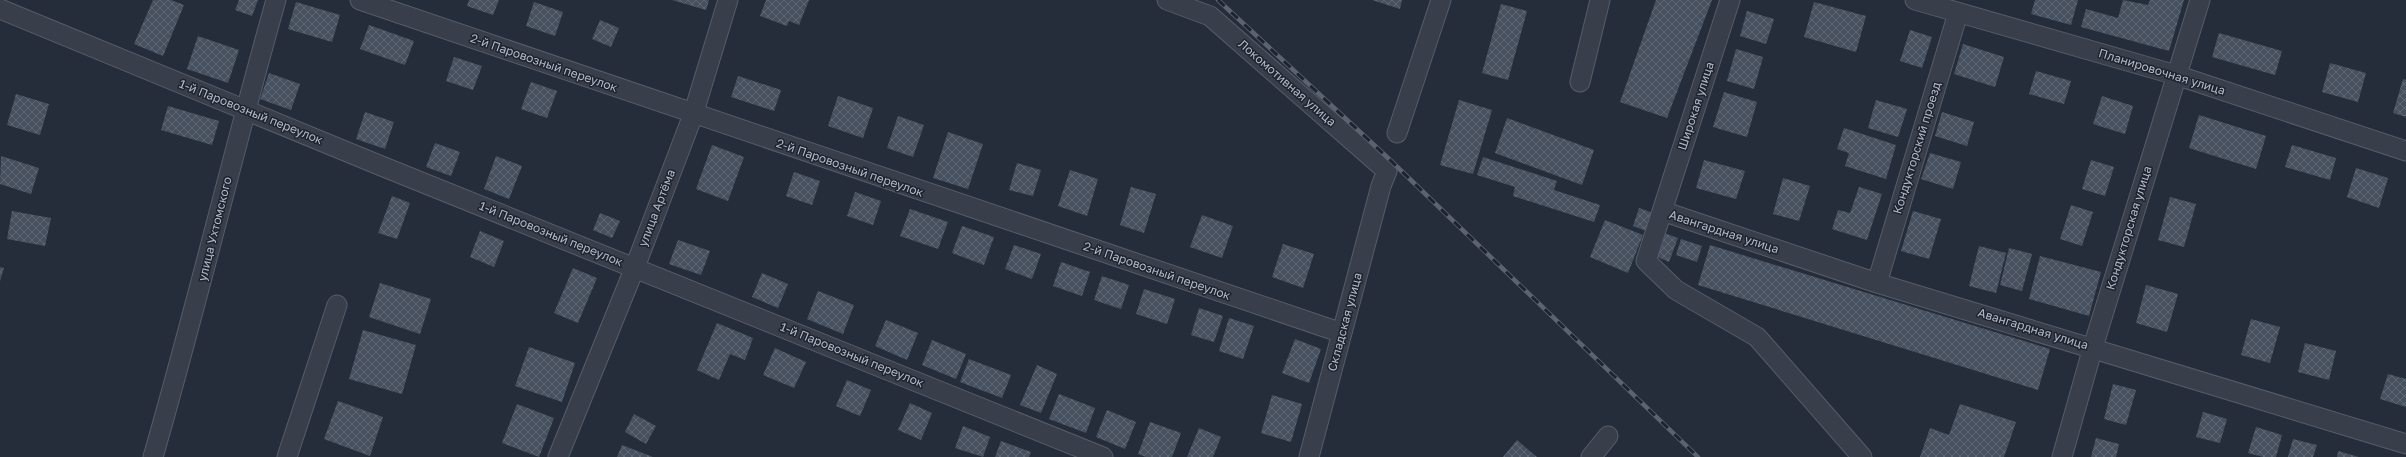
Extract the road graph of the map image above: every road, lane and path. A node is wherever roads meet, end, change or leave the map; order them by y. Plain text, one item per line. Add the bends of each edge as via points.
1 (276, 0) edge
2 (360, 0) edge
3 (728, 0) edge
4 (1167, 0) edge
5 (1441, 0) edge
6 (1600, 0) edge
7 (1730, 0) edge
8 (1916, 0) edge
9 (2200, 0) edge
10 (0, 9) edge
11 (1958, 13) junction
12 (2176, 75) junction
13 (1580, 82) dead end
14 (245, 109) junction
15 (692, 115) junction
16 (1397, 133) dead end
17 (2406, 151) edge
18 (1381, 186) joint
19 (1662, 211) junction
20 (635, 267) junction
21 (1877, 283) junction
22 (337, 305) dead end
23 (1342, 333) junction
24 (2093, 347) junction
25 (1608, 436) dead end
26 (2406, 444) edge
27 (153, 457) edge
28 (287, 457) edge
29 (558, 457) edge
30 (1103, 457) edge
31 (1309, 457) edge
32 (1591, 457) edge
33 (1862, 457) edge
34 (2062, 457) edge

1 - 14 street, улица Ухтомского
2 - 15 street, 2-й Паровозный переулок
3 - 15 street, улица Артёма
4 - 18 street, Локомотивная улица via 1210,16 1387,171
5 - 16 street
6 - 13 street
7 - 19 street, Широкая улица
8 - 11 street, Планировочная улица
9 - 12 street, Кондукторская улица
10 - 14 street, 1-й Паровозный переулок
11 - 12 street, Планировочная улица
11 - 21 street, Кондукторский проезд
12 - 17 street, Планировочная улица
12 - 24 street, Кондукторская улица
14 - 20 street, 1-й Паровозный переулок
14 - 27 street, улица Ухтомского via 189,334
15 - 20 street, улица Артёма
15 - 23 street, 2-й Паровозный переулок
18 - 23 street, Складская улица
19 - 21 street, Авангардная улица
19 - 33 street, Широкая улица via 1646,261 1676,290 1757,337
20 - 29 street, улица Артёма
20 - 30 street, 1-й Паровозный переулок
21 - 24 street, Авангардная улица
22 - 28 street
23 - 31 street, Складская улица
24 - 26 street, Авангардная улица
24 - 34 street, Кондукторская улица
25 - 32 street

